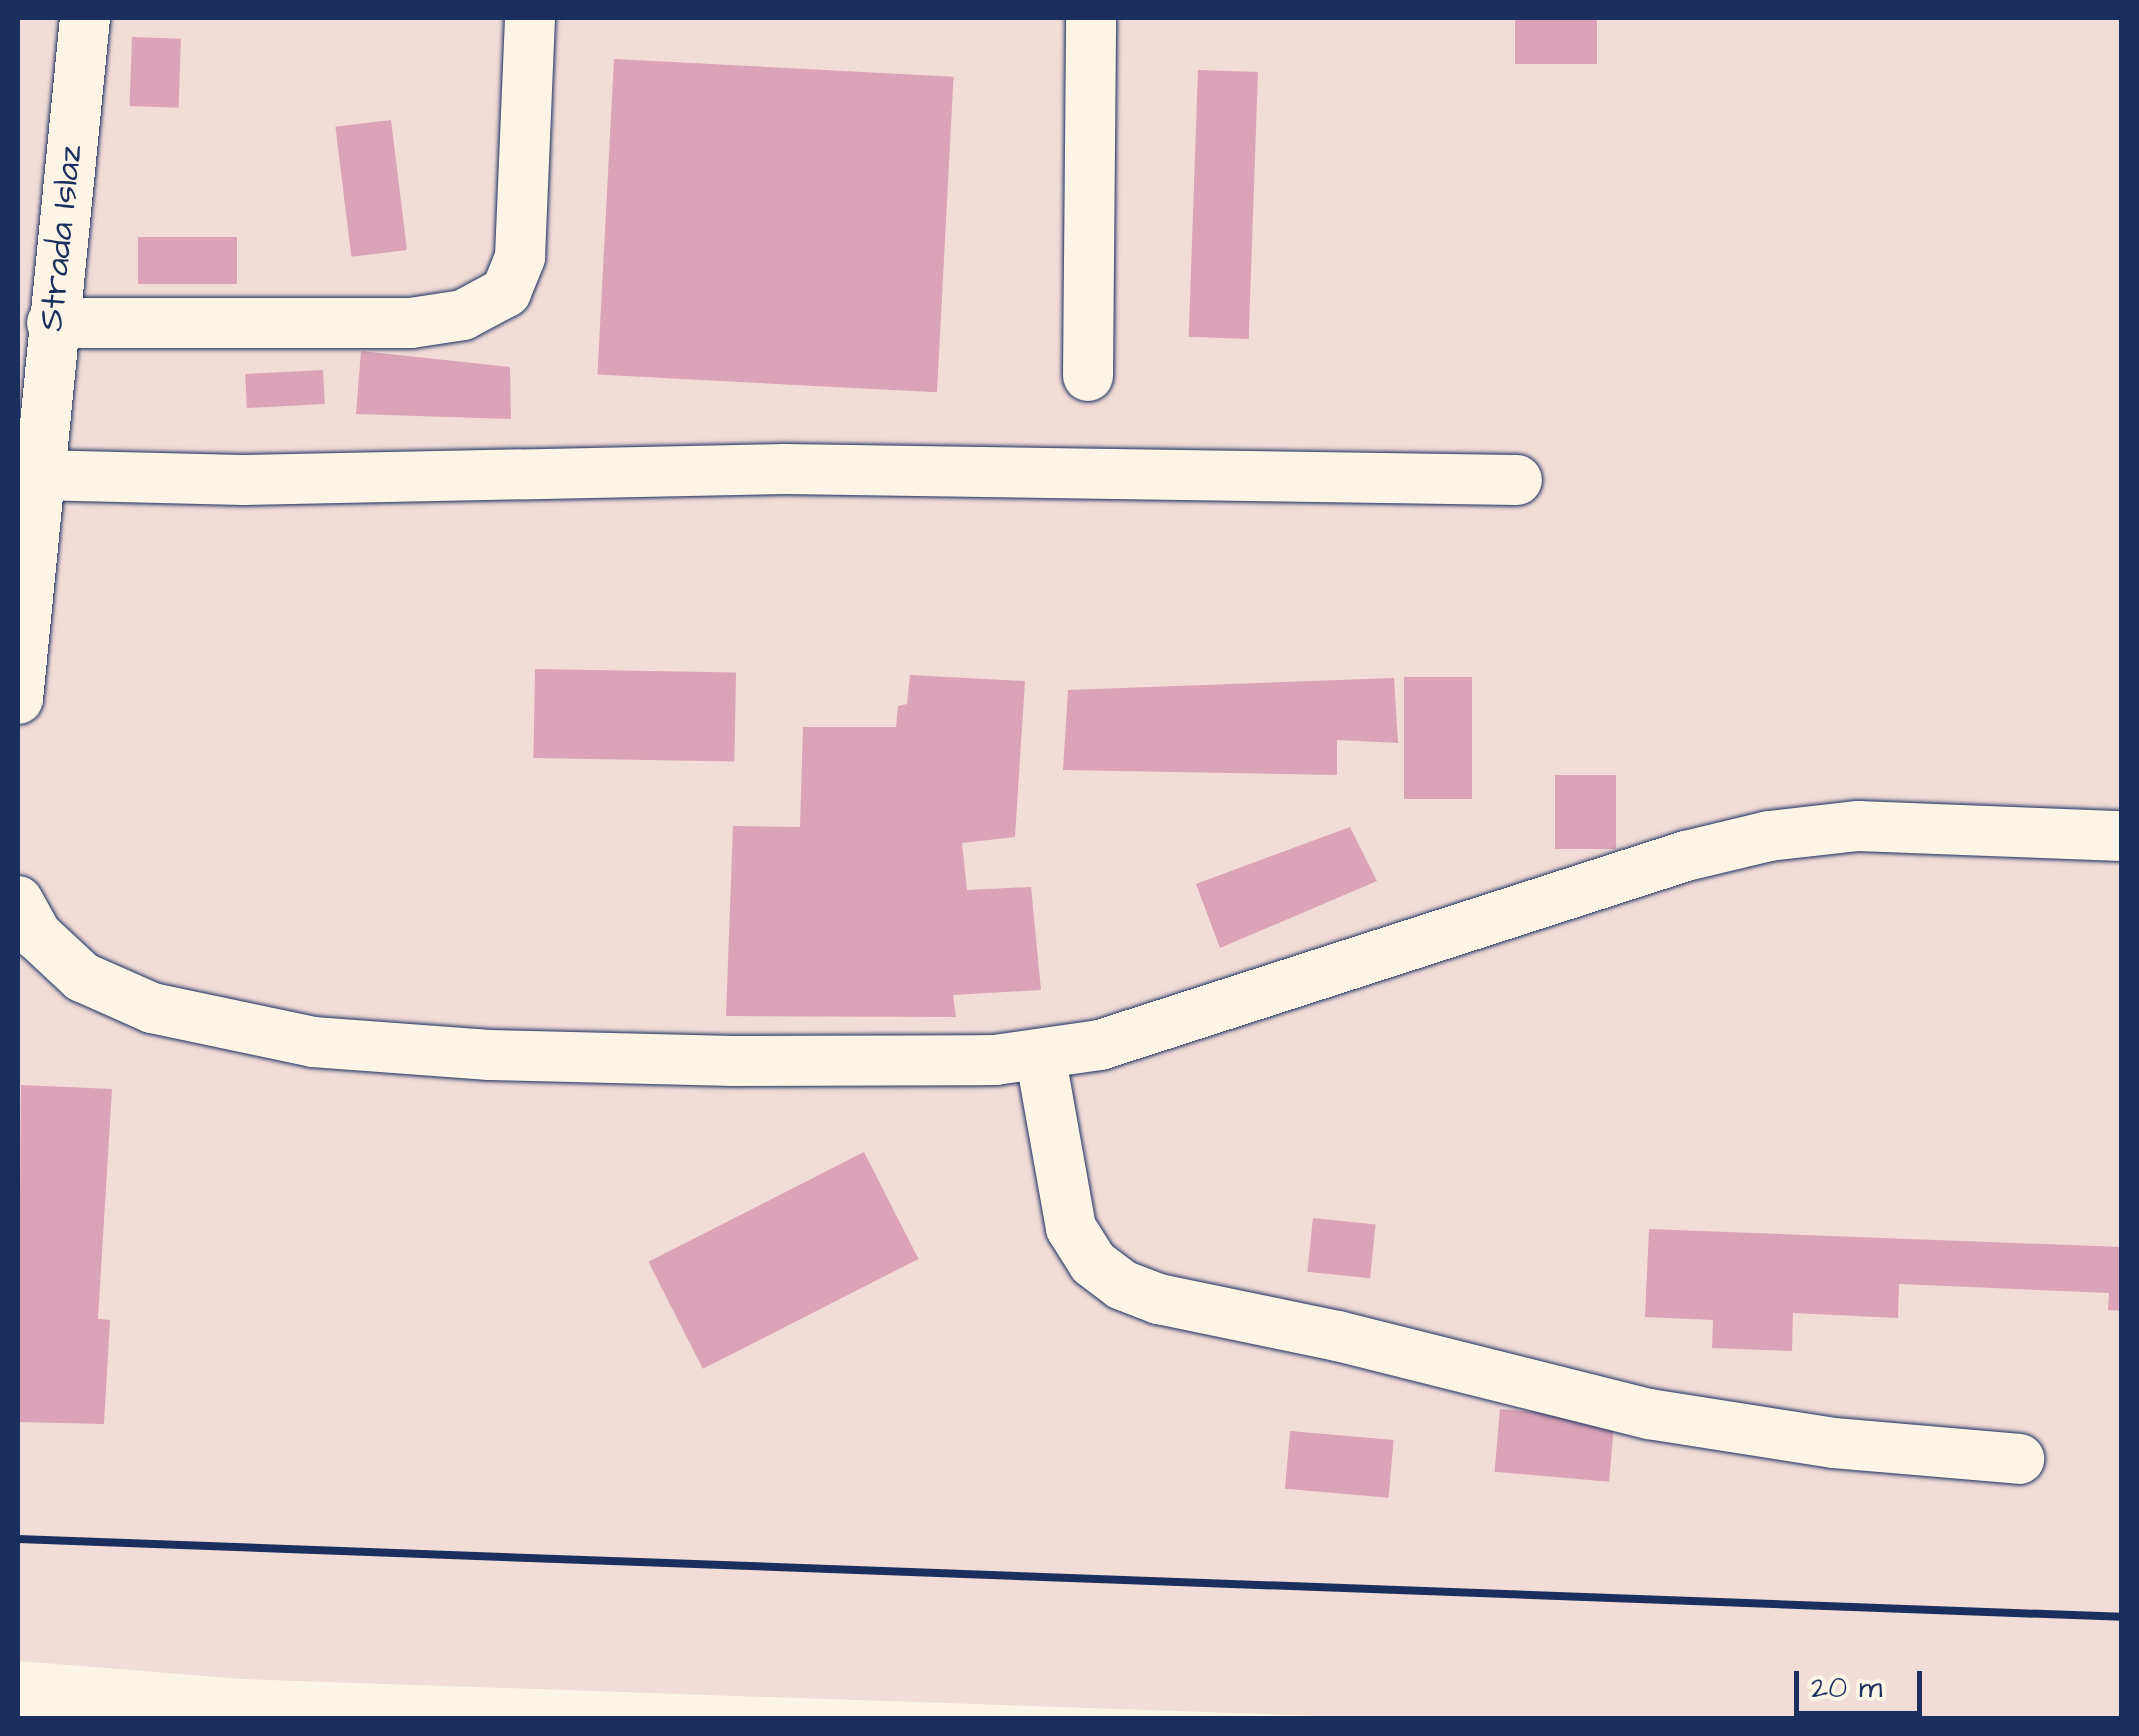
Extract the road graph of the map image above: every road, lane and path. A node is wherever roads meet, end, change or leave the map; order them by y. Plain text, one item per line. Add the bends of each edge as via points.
1 (85, 18) edge
2 (530, 18) edge
3 (1091, 18) edge
4 (52, 323) junction
5 (1088, 376) dead end
6 (36, 475) junction
7 (1517, 480) dead end
8 (18, 698) edge
9 (2122, 836) edge
10 (18, 901) edge
11 (1040, 1054) junction
12 (2019, 1458) dead end

1 - 4 street, Strada Islaz
2 - 4 street via 520,257 506,292 463,314 411,323
3 - 5 street
4 - 6 street, Strada Islaz
6 - 7 street via 243,480 785,469
6 - 8 street, Strada Islaz
9 - 11 street via 1858,826 1769,836 1686,856 1100,1046
10 - 11 street via 37,935 82,977 152,1008 314,1042 490,1055 734,1061
11 - 12 street via 1072,1228 1093,1263 1122,1286 1649,1414 1834,1443

